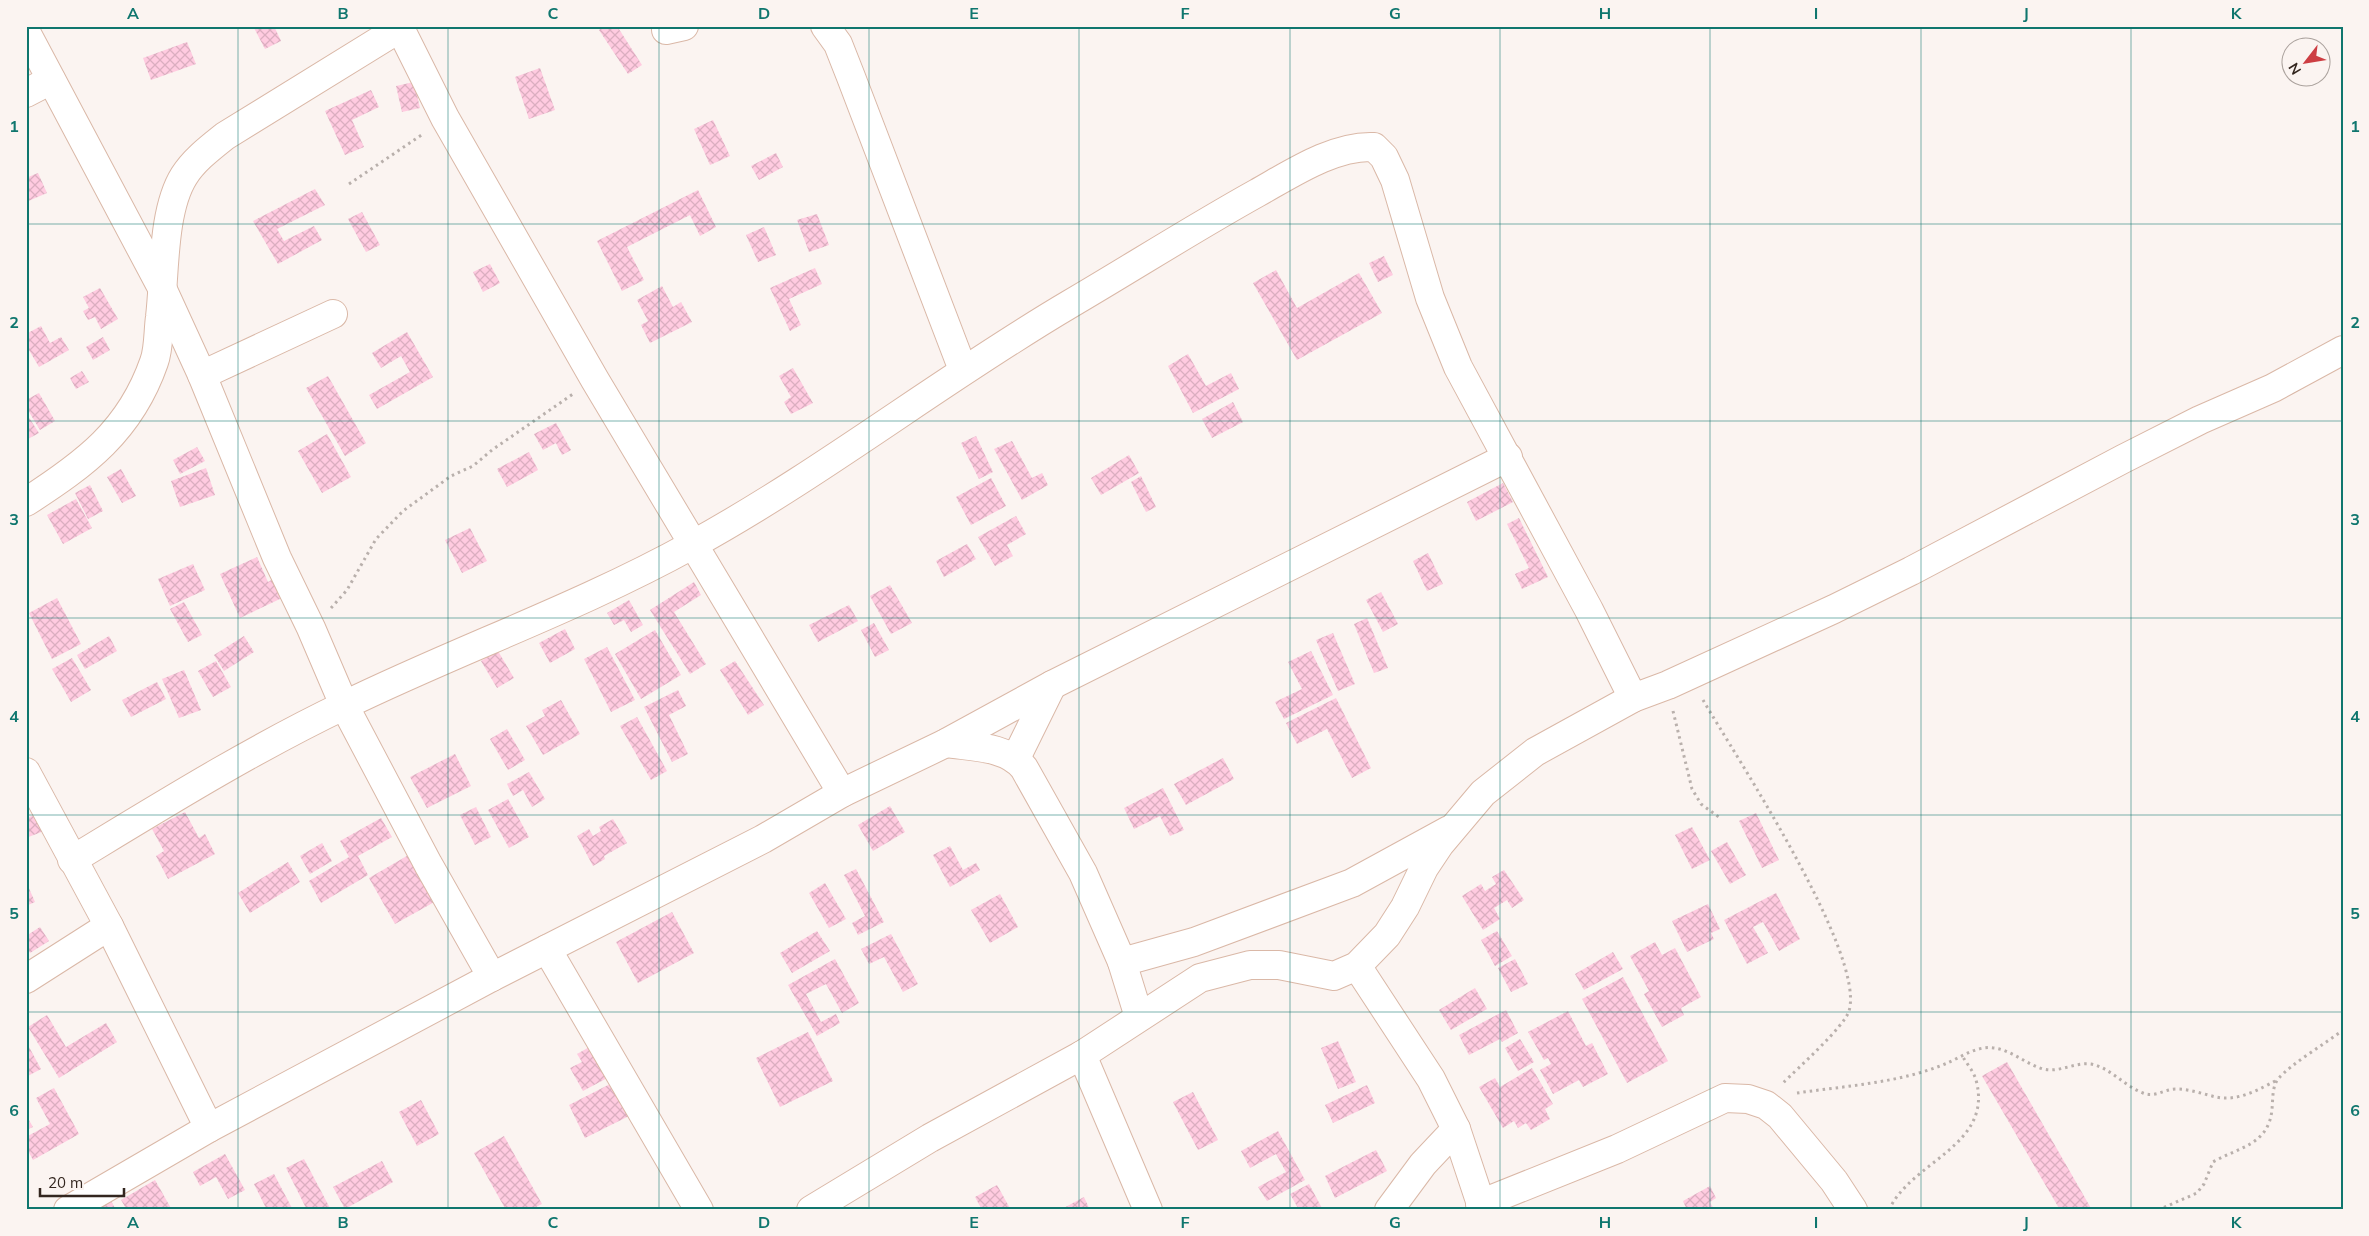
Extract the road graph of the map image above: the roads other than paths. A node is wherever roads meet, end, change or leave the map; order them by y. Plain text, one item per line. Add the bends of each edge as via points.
1 (826, 26) edge
2 (400, 27) edge
3 (26, 32) edge
4 (51, 80) junction
5 (26, 93) edge
6 (163, 290) junction
7 (333, 314) dead end
8 (2343, 350) edge
9 (963, 370) junction
10 (202, 375) junction
11 (1508, 458) junction
12 (26, 502) edge
13 (692, 545) junction
14 (1052, 685) junction
15 (1633, 698) junction
16 (344, 705) junction
17 (946, 743) junction
18 (1016, 758) junction
19 (26, 772) edge
20 (842, 793) junction
21 (1455, 827) junction
22 (72, 860) junction
23 (109, 926) junction
24 (547, 948) junction
25 (1122, 962) junction
26 (1358, 966) junction
27 (492, 978) junction
28 (26, 979) edge
29 (1139, 1018) junction
30 (1082, 1054) junction
31 (209, 1128) junction
32 (1456, 1129) junction
33 (1482, 1207) edge
34 (68, 1210) edge
35 (699, 1210) edge
36 (811, 1210) edge
37 (1148, 1210) edge
38 (1389, 1210) edge
39 (1853, 1210) edge

1 - 9 street via 838,44 851,76
2 - 6 street via 225,136 196,161 184,176 171,204
2 - 13 street via 445,118
3 - 4 street
4 - 5 street
4 - 6 street
6 - 10 street
6 - 12 street via 155,360 141,393 123,421 92,457
7 - 10 street
8 - 15 street via 2272,388 2132,454 1877,588
9 - 11 street via 1284,178 1358,146 1374,147 1384,157 1395,180 1430,298 1458,367
9 - 13 street via 784,491
10 - 16 street via 277,558
11 - 14 street
11 - 15 street
13 - 16 street via 592,595
13 - 20 street
14 - 17 street
14 - 18 street
15 - 21 street via 1535,752 1483,793
16 - 22 street via 175,797
16 - 27 street
17 - 18 street via 987,748
17 - 20 street
18 - 25 street via 1046,804 1083,873
19 - 22 street
20 - 24 street via 762,839
21 - 25 street via 1352,883 1194,942
21 - 26 street via 1424,868 1405,907 1386,935
22 - 23 street
23 - 28 street
23 - 31 street
24 - 27 street
24 - 35 street
25 - 29 street
26 - 29 street via 1334,976 1279,965 1250,965 1200,978
26 - 32 street via 1431,1079
27 - 31 street
29 - 30 street
30 - 36 street via 930,1138
30 - 37 street
31 - 34 street
32 - 33 street
32 - 38 street via 1423,1164
33 - 39 street via 1725,1098 1759,1098 1780,1116 1834,1181

